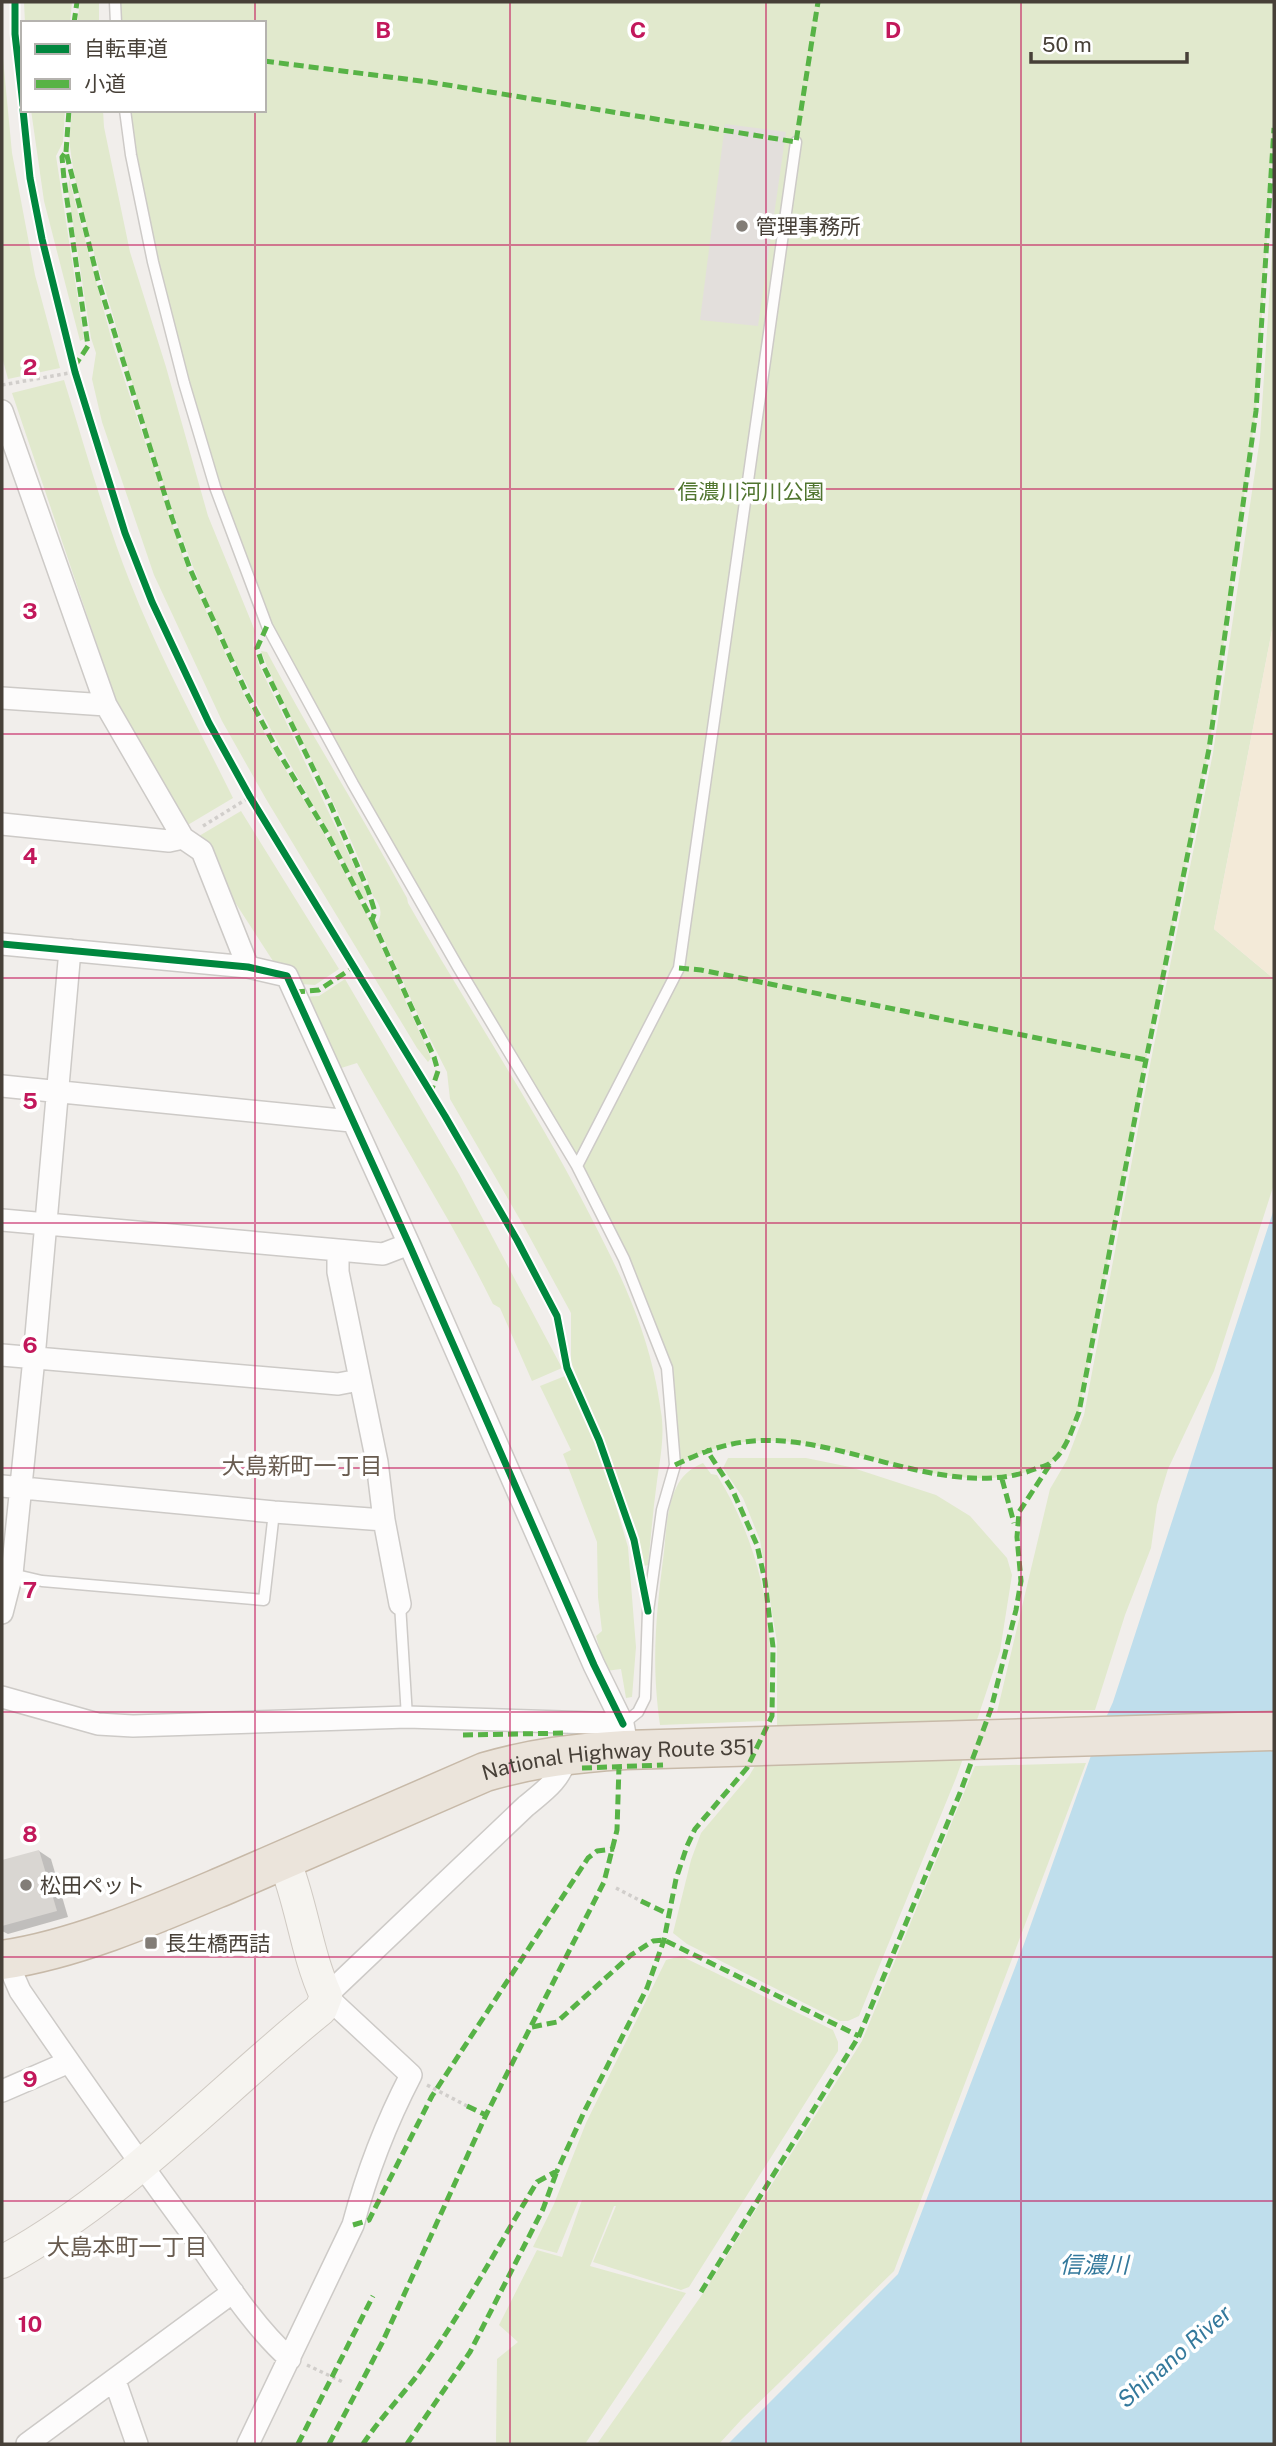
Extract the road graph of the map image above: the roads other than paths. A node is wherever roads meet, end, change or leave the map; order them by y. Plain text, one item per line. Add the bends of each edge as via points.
1 (115, 2) edge
2 (116, 21) edge
3 (125, 112) edge
4 (796, 142) dead end
5 (2, 411) edge
6 (2, 698) edge
7 (106, 705) junction
8 (2, 824) edge
9 (183, 838) junction
10 (2, 944) edge
11 (70, 950) junction
12 (248, 967) junction
13 (2, 1086) edge
14 (57, 1091) junction
15 (351, 1121) junction
16 (577, 1166) junction
17 (2, 1220) edge
18 (46, 1224) junction
19 (409, 1244) junction
20 (338, 1250) junction
21 (2, 1355) edge
22 (34, 1358) junction
23 (359, 1380) junction
24 (11, 1487) edge
25 (274, 1513) junction
26 (384, 1520) junction
27 (12, 1574) junction
28 (400, 1604) joint
29 (2, 1614) edge
30 (2, 1697) edge
31 (407, 1717) junction
32 (1274, 1731) edge
33 (624, 1737) junction
34 (568, 1754) junction
35 (284, 1860) junction
36 (4, 1959) edge
37 (326, 1996) junction
38 (69, 2062) junction
39 (2, 2091) edge
40 (141, 2165) junction
41 (2, 2262) edge
42 (233, 2292) junction
43 (294, 2360) junction
44 (115, 2381) junction
45 (27, 2444) edge
46 (137, 2444) edge
47 (248, 2444) edge

1 - 2 lane
3 - 16 lane via 153,262 184,383 215,487 267,626 458,967
4 - 16 lane via 679,968
5 - 7 street
6 - 7 street
7 - 9 street
8 - 9 street via 169,841
9 - 12 street via 202,851
10 - 11 street
11 - 12 street
11 - 14 street
12 - 15 street via 288,976
13 - 14 street
14 - 15 street
14 - 18 street
15 - 19 street
16 - 33 lane via 624,1259 667,1368 674,1451 648,1611 645,1698
17 - 18 street
18 - 20 street
18 - 22 street
19 - 20 street via 383,1254
19 - 33 street
20 - 23 street via 338,1272
21 - 22 street
22 - 23 street via 338,1384
22 - 24 street
23 - 26 street
24 - 25 street
24 - 27 street
25 - 26 street
25 - 27 lane via 264,1600 42,1581
26 - 28 street
27 - 29 street
28 - 31 lane
30 - 31 street via 98,1724 133,1726
31 - 33 street
32 - 33 highway, National Highway Route 351 via 670,1749
33 - 34 highway, National Highway Route 351
34 - 35 highway, National Highway Route 351 via 485,1772
34 - 37 street via 563,1771 549,1788
35 - 36 highway, National Highway Route 351 via 153,1916 69,1944
35 - 37 street
36 - 38 street via 20,1991
37 - 40 street via 321,2009
37 - 43 street via 411,2076 386,2123 353,2225
38 - 39 street
38 - 40 street
40 - 41 street via 69,2221
40 - 42 street
42 - 43 street via 279,2350
42 - 44 street
43 - 47 street
44 - 45 street
44 - 46 street

